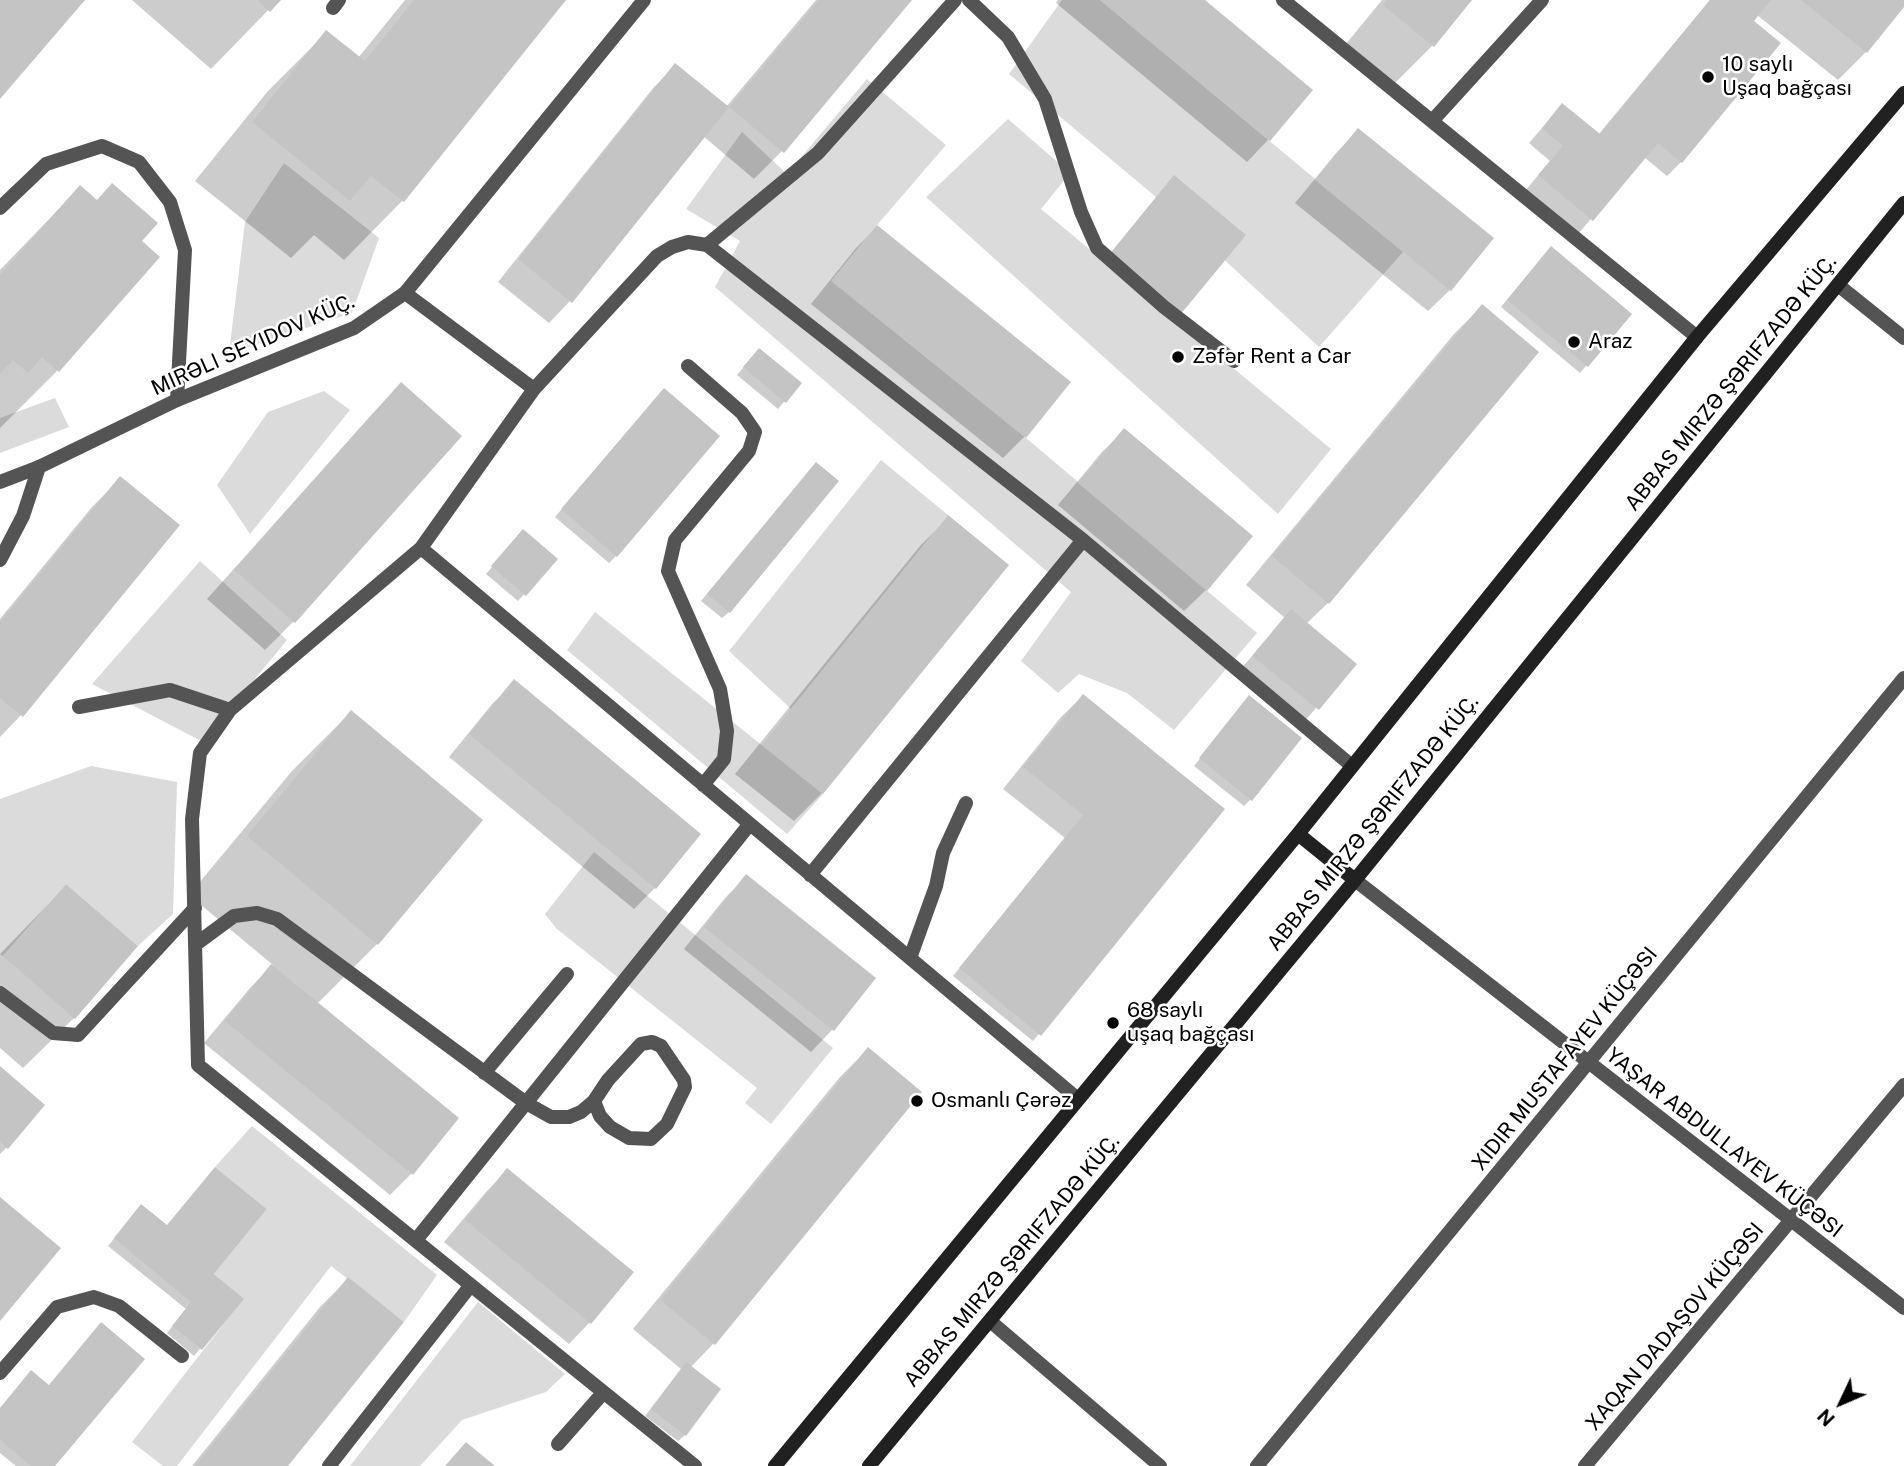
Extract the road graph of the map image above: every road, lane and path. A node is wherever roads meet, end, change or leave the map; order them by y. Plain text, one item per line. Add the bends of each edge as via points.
1 (644, 0) edge
2 (955, 0) edge
3 (969, 0) edge
4 (1283, 0) edge
5 (1542, 0) edge
6 (1904, 93) edge
7 (1433, 120) junction
8 (1904, 203) edge
9 (0, 208) edge
10 (707, 245) junction
11 (1838, 285) junction
12 (405, 293) junction
13 (1697, 337) junction
14 (1904, 338) edge
15 (1234, 361) dead end
16 (688, 366) dead end
17 (534, 389) junction
18 (177, 400) junction
19 (39, 467) junction
20 (0, 482) edge
21 (1083, 540) junction
22 (421, 548) junction
23 (0, 560) edge
24 (1904, 678) edge
25 (79, 707) dead end
26 (230, 710) junction
27 (1352, 766) junction
28 (703, 785) junction
29 (966, 803) dead end
30 (749, 825) junction
31 (1298, 834) junction
32 (810, 876) junction
33 (1354, 880) junction
34 (195, 908) junction
35 (196, 944) junction
36 (910, 958) junction
37 (567, 974) dead end
38 (0, 993) edge
39 (1588, 1064) junction
40 (484, 1073) junction
41 (1904, 1085) edge
42 (1077, 1099) junction
43 (594, 1101) junction
44 (526, 1103) junction
45 (1792, 1222) junction
46 (416, 1240) junction
47 (471, 1285) junction
48 (1904, 1308) edge
49 (990, 1321) junction
50 (182, 1356) dead end
51 (0, 1373) edge
52 (603, 1392) junction
53 (558, 1444) dead end
54 (329, 1466) edge
55 (695, 1466) edge
56 (775, 1466) edge
57 (869, 1466) edge
58 (1160, 1466) edge
59 (1257, 1466) edge
60 (1585, 1466) edge

1 - 12 street, MIRƏLI SEYIDOV KÜÇ.
2 - 10 street via 818,153
3 - 15 street via 1009,37 1045,99 1080,212 1097,248
4 - 7 street
5 - 7 street
6 - 13 main road
7 - 13 street
8 - 11 main road, ABBAS MIRZƏ ŞƏRIFZADƏ KÜÇ.
9 - 18 street via 46,164 102,146 139,162 170,202 185,250
10 - 17 street via 688,242 657,256
10 - 21 street
11 - 14 street
11 - 33 main road, ABBAS MIRZƏ ŞƏRIFZADƏ KÜÇ.
12 - 17 street
12 - 18 street, MIRƏLI SEYIDOV KÜÇ. via 354,328
13 - 27 main road
16 - 28 street via 742,413 755,432 749,451 675,540 668,570 720,688 727,731 723,759
17 - 22 street
18 - 19 street, MIRƏLI SEYIDOV KÜÇ.
19 - 20 street, MIRƏLI SEYIDOV KÜÇ.
19 - 23 street via 23,516
21 - 27 street
21 - 32 street
22 - 26 street
22 - 28 street
24 - 39 street
25 - 26 street via 170,690
26 - 34 street via 200,753 192,819
27 - 31 main road
28 - 30 street
29 - 36 street via 943,853
30 - 32 street
30 - 44 street
31 - 33 main road
31 - 42 main road
32 - 36 street
33 - 39 street, YAŞAR ABDULLAYEV KÜÇƏSI
33 - 49 main road, ABBAS MIRZƏ ŞƏRIFZADƏ KÜÇ.
34 - 35 street
34 - 38 street via 78,1035 53,1033
35 - 40 street via 234,916 257,913 277,919
35 - 46 street via 198,1065
36 - 42 street
37 - 40 street
39 - 45 street, YAŞAR ABDULLAYEV KÜÇƏSI
39 - 59 street
40 - 44 street
41 - 45 street, XAQAN DADAŞOV KÜÇƏSI
42 - 56 main road
43 - 43 street via 610,1127 629,1138 651,1139 667,1124 684,1080 661,1046 640,1044
43 - 44 street via 569,1117 551,1116
44 - 46 street
45 - 48 street, YAŞAR ABDULLAYEV KÜÇƏSI
45 - 60 street, XAQAN DADAŞOV KÜÇƏSI
46 - 47 street
47 - 52 street
47 - 54 street
49 - 57 main road, ABBAS MIRZƏ ŞƏRIFZADƏ KÜÇ.
49 - 58 street
50 - 51 street via 119,1306 94,1297 57,1307
52 - 53 street
52 - 55 street

